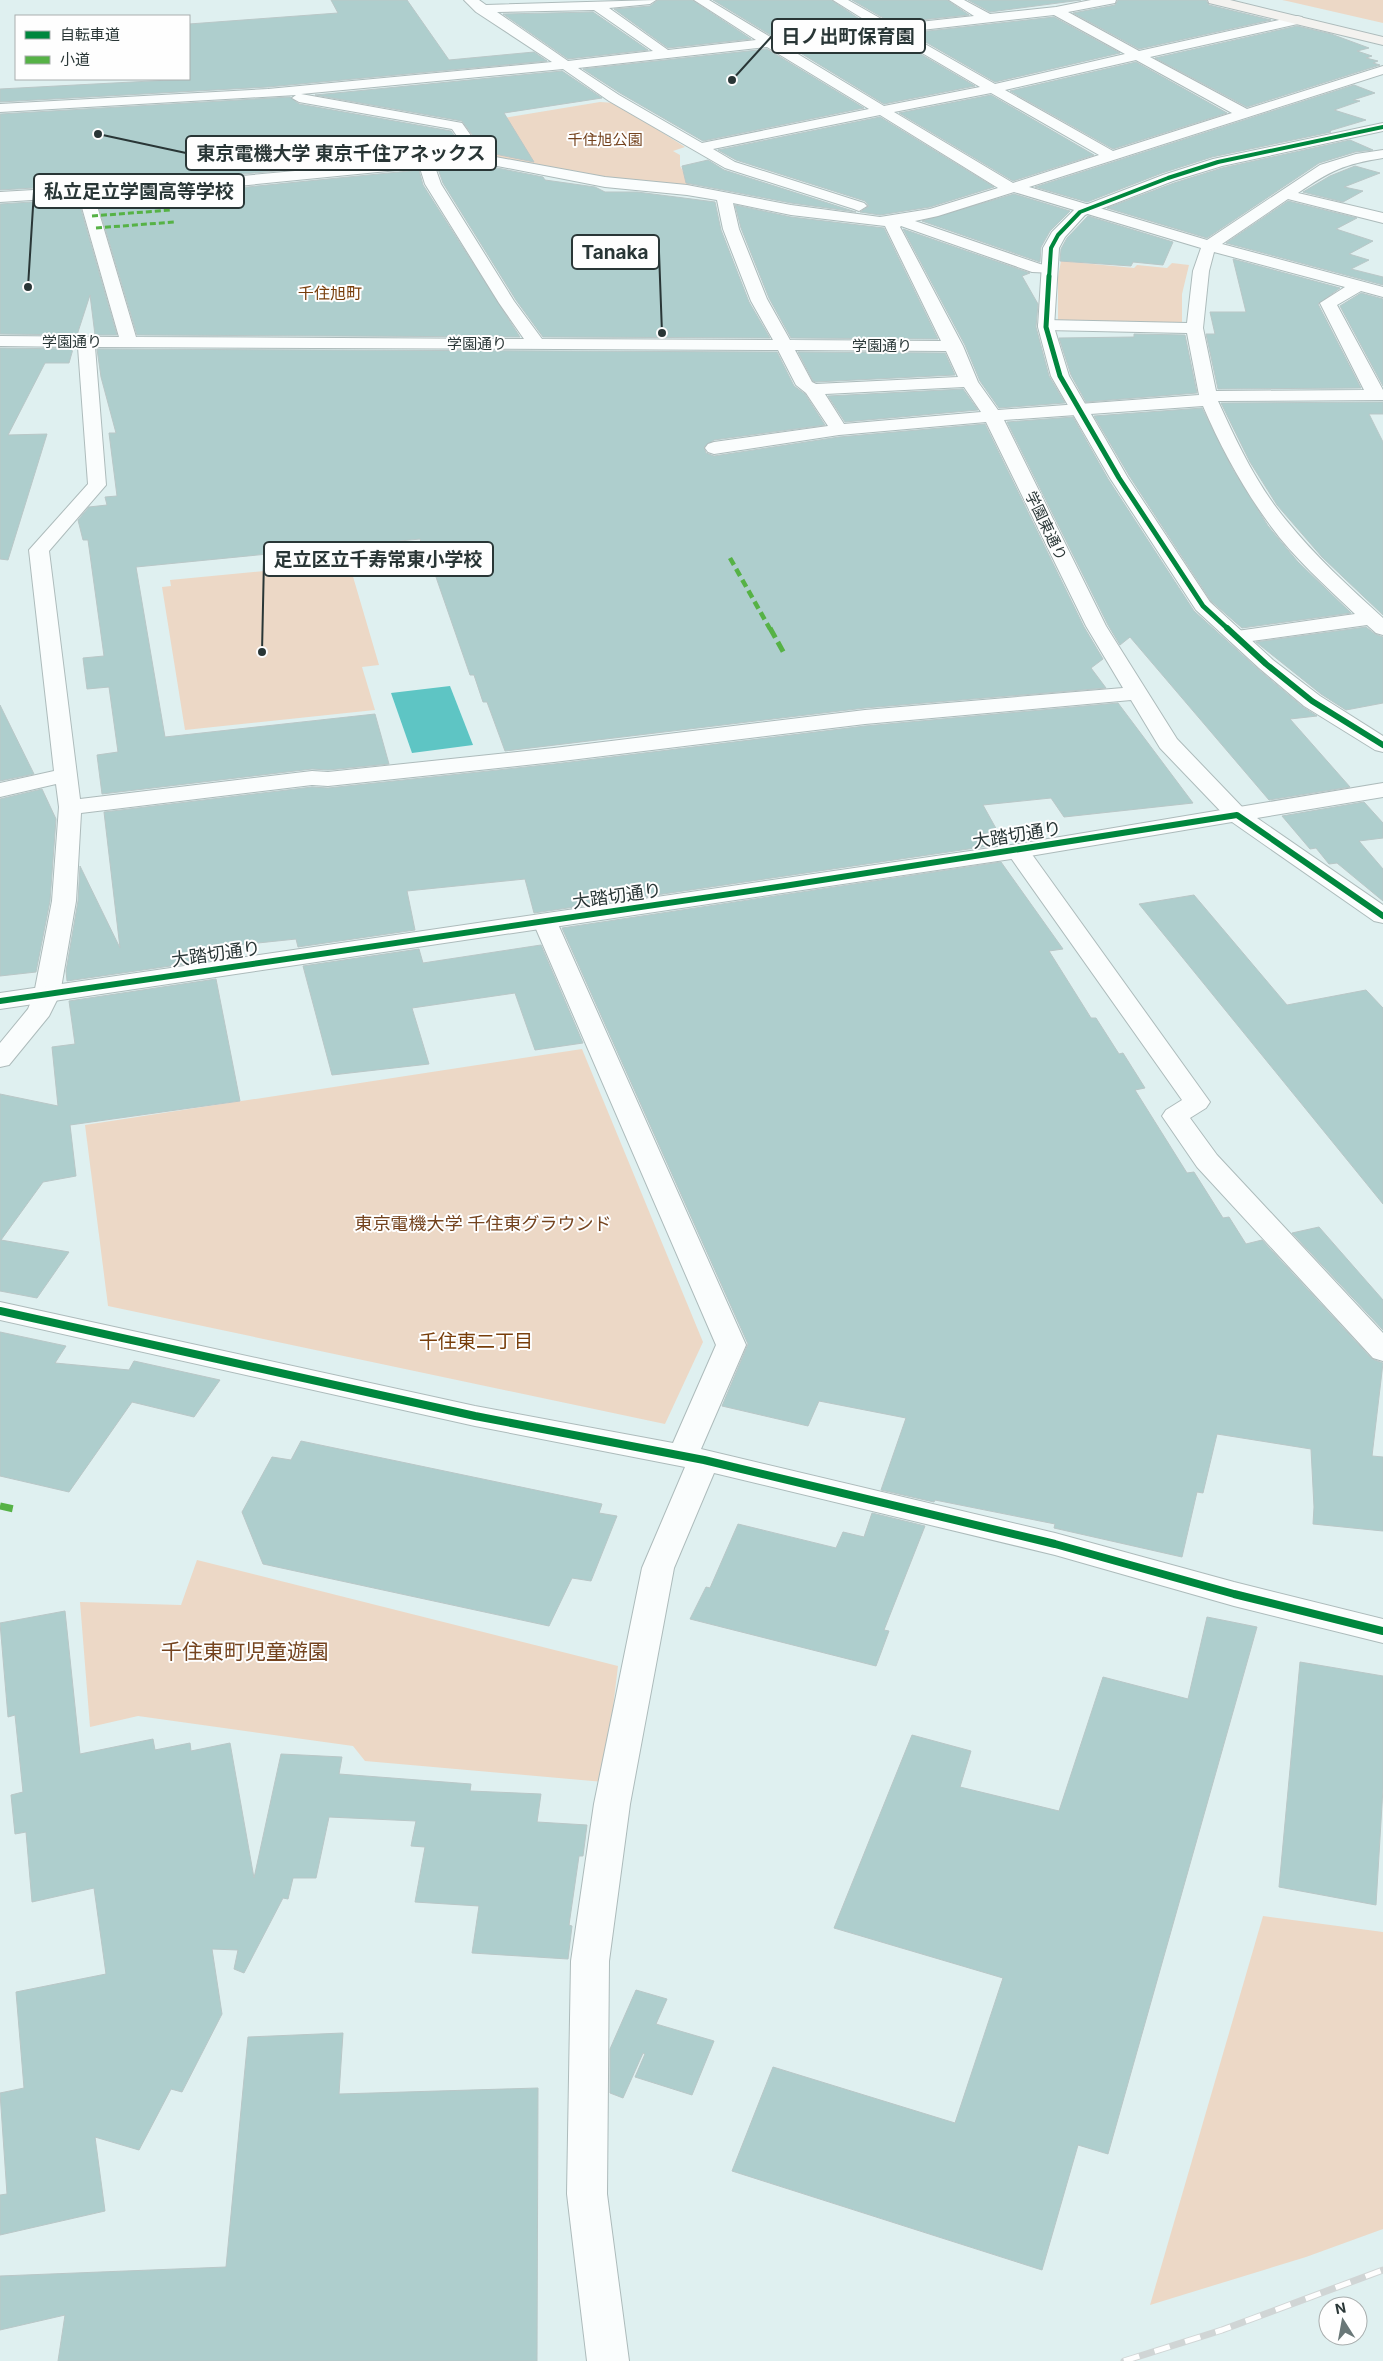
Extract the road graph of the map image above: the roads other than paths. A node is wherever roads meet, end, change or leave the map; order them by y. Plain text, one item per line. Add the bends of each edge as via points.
1 (650, 0) edge
2 (700, 0) edge
3 (839, 0) edge
4 (955, 0) edge
5 (1110, 0) edge
6 (1214, 0) edge
7 (1266, 0) edge
8 (476, 5) edge
9 (597, 6) junction
10 (1056, 11) junction
11 (1347, 18) dead end
12 (989, 19) junction
13 (1297, 20) junction
14 (891, 30) junction
15 (1383, 41) edge
16 (768, 42) junction
17 (664, 53) junction
18 (1139, 55) junction
19 (565, 65) junction
20 (1383, 70) edge
21 (994, 88) junction
22 (268, 93) junction
23 (0, 108) edge
24 (881, 110) junction
25 (1247, 113) junction
26 (1383, 127) edge
27 (1343, 134) junction
28 (698, 148) junction
29 (1383, 148) edge
30 (1383, 154) edge
31 (1112, 156) junction
32 (487, 160) junction
33 (426, 164) junction
34 (1010, 187) junction
35 (85, 193) junction
36 (1284, 194) junction
37 (0, 197) edge
38 (724, 197) junction
39 (1087, 208) junction
40 (1381, 217) edge
41 (900, 218) junction
42 (1211, 246) junction
43 (1048, 270) junction
44 (1358, 286) junction
45 (1383, 292) edge
46 (1046, 325) junction
47 (1195, 328) junction
48 (0, 341) edge
49 (86, 342) junction
50 (129, 342) junction
51 (537, 344) junction
52 (786, 346) junction
53 (954, 346) junction
54 (969, 382) junction
55 (813, 390) junction
56 (1379, 395) edge
57 (1209, 398) junction
58 (1079, 408) junction
59 (992, 416) junction
60 (839, 430) junction
61 (714, 448) dead end
62 (1376, 624) edge
63 (1237, 637) junction
64 (1136, 692) junction
65 (1383, 745) edge
66 (66, 775) junction
67 (0, 790) edge
68 (1383, 790) edge
69 (70, 807) junction
70 (1237, 815) junction
71 (1018, 851) junction
72 (1383, 916) edge
73 (546, 922) junction
74 (47, 994) junction
75 (0, 1001) edge
76 (0, 1058) edge
77 (0, 1311) edge
78 (1383, 1350) edge
79 (693, 1458) junction
80 (1383, 1631) edge
81 (608, 2361) edge

1 - 9 street
2 - 16 street
3 - 14 street
4 - 12 street
5 - 10 street
6 - 13 main road
7 - 11 main road
8 - 9 street
8 - 19 street
9 - 17 street
10 - 12 street
10 - 18 street
12 - 14 street
13 - 15 main road
13 - 18 street
14 - 16 street
14 - 21 street
16 - 17 street
16 - 24 street
17 - 19 street
18 - 21 street
18 - 25 street
19 - 22 street
19 - 28 street
20 - 25 street
21 - 24 street
21 - 31 street
22 - 23 street
22 - 32 street via 457,126 479,157
24 - 28 street
24 - 34 street
25 - 31 street
26 - 27 street
27 - 29 street
27 - 39 street via 1218,162
28 - 41 street via 730,165
30 - 36 street via 1325,168
31 - 34 street
32 - 33 street
32 - 38 street via 605,182
33 - 35 street
33 - 51 street via 433,184 507,303
34 - 39 street
34 - 41 street via 933,213
35 - 37 street
35 - 50 street
36 - 40 street
36 - 42 street
38 - 41 street via 880,222
38 - 52 street via 731,229 759,301
39 - 42 street
39 - 43 street via 1058,235 1051,248
41 - 43 street via 934,234
41 - 53 street, 学園東通り via 892,227
42 - 44 street
42 - 47 street via 1201,271
43 - 46 street
44 - 45 street
44 - 56 street via 1328,303
46 - 47 street
46 - 58 street via 1060,376
47 - 57 street
48 - 49 street, 学園通り
49 - 50 street, 学園通り
49 - 66 street via 97,485 39,550
50 - 51 street, 学園通り
51 - 52 street, 学園通り
52 - 53 street, 学園通り
52 - 55 street via 805,385
53 - 54 street, 学園東通り
54 - 55 street
54 - 59 street, 学園東通り
55 - 60 street
56 - 57 street
57 - 58 street
57 - 62 street via 1232,452 1278,523
58 - 59 street
58 - 63 street via 1119,478 1188,585 1203,606
59 - 60 street
59 - 64 street, 学園東通り via 1092,618
60 - 61 street
62 - 63 street
63 - 65 street via 1312,701
64 - 69 street via 865,717 554,755 328,779 312,778
64 - 70 street, 学園東通り via 1168,742
66 - 67 street
66 - 69 street
68 - 70 street, 大踏切通り
69 - 74 street via 64,900
70 - 71 street, 大踏切通り
70 - 72 street, 学園東通り
71 - 73 street, 大踏切通り
71 - 78 street via 1197,1102 1175,1116 1207,1160
73 - 74 street, 大踏切通り
73 - 79 street via 731,1345
74 - 75 street, 大踏切通り
74 - 76 street via 40,1011
77 - 79 street via 475,1416
79 - 80 street via 1055,1544
79 - 81 street via 658,1568 612,1804 590,1961 587,2194

